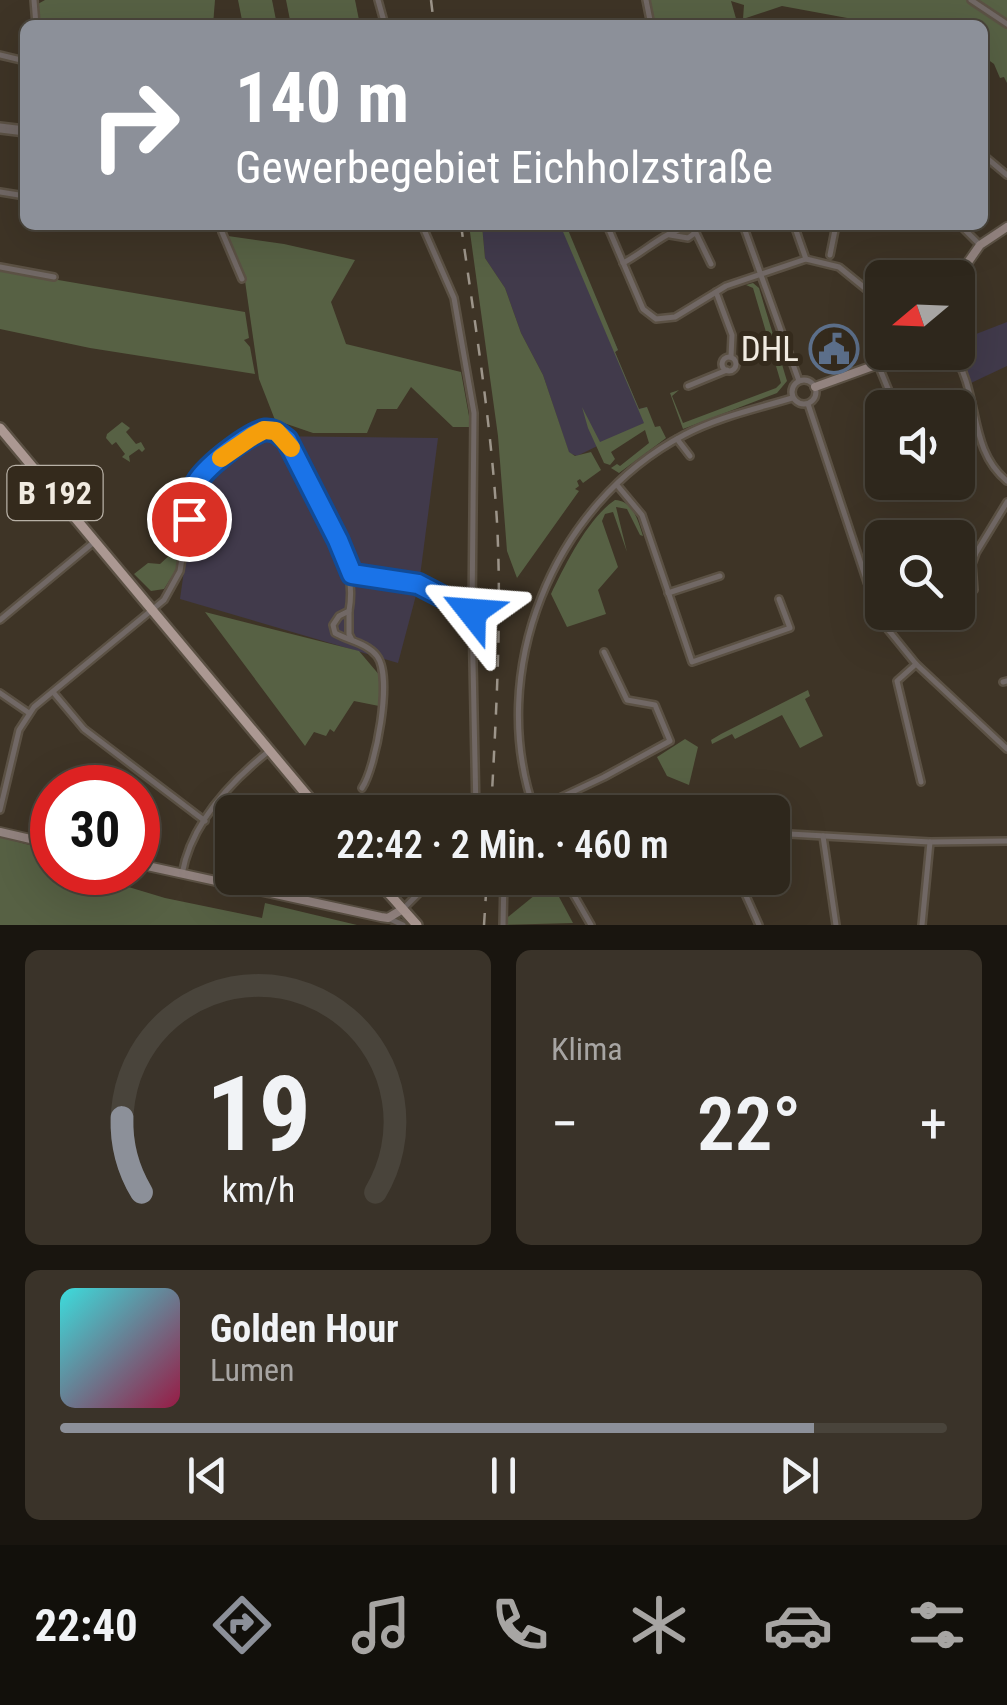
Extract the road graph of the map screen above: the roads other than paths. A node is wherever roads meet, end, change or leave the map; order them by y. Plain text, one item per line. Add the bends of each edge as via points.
1 (971, 0) edge
2 (1007, 24) edge
3 (1007, 227) edge
4 (424, 230) edge
5 (609, 230) edge
6 (680, 230) edge
7 (695, 230) edge
8 (746, 230) edge
9 (796, 230) edge
10 (835, 230) edge
11 (965, 230) edge
12 (222, 232) dead end
13 (980, 244) junction
14 (830, 255) dead end
15 (806, 259) junction
16 (969, 260) edge
17 (623, 263) junction
18 (711, 264) dead end
19 (0, 268) edge
20 (762, 274) junction
21 (54, 278) dead end
22 (242, 279) dead end
23 (865, 288) edge
24 (716, 292) junction
25 (870, 370) edge
26 (960, 370) edge
27 (798, 381) junction
28 (688, 386) dead end
29 (815, 387) junction
30 (792, 398) junction
31 (808, 404) junction
32 (0, 429) edge
33 (677, 439) junction
34 (690, 456) dead end
35 (1007, 481) edge
36 (617, 485) junction
37 (1007, 502) edge
38 (94, 541) junction
39 (975, 556) edge
40 (352, 574) junction
41 (720, 576) dead end
42 (865, 576) edge
43 (668, 593) junction
44 (779, 599) dead end
45 (153, 610) junction
46 (350, 610) junction
47 (472, 612) junction
48 (0, 620) edge
49 (888, 630) edge
50 (352, 640) junction
51 (604, 652) dead end
52 (916, 664) junction
53 (53, 692) junction
54 (0, 694) edge
55 (29, 713) junction
56 (1007, 749) edge
57 (269, 751) junction
58 (921, 782) dead end
59 (362, 788) dead end
60 (307, 795) edge
61 (476, 795) edge
62 (531, 795) edge
63 (568, 795) edge
64 (0, 810) edge
65 (205, 820) junction
66 (0, 832) edge
67 (790, 834) edge
68 (824, 836) junction
69 (30, 839) edge
70 (1007, 841) edge
71 (930, 842) junction
72 (160, 869) edge
73 (182, 874) junction
74 (390, 895) edge
75 (416, 895) edge
76 (503, 895) edge
77 (573, 895) edge
78 (746, 895) edge
79 (402, 909) junction
80 (388, 918) junction
81 (403, 925) edge
82 (415, 925) edge
83 (502, 925) edge
84 (590, 925) edge
85 (760, 925) edge
86 (836, 925) edge
87 (922, 925) edge

1 - 2 street
3 - 13 main road
4 - 47 street via 454,298 474,413
5 - 17 street
6 - 17 street
7 - 18 street
8 - 20 street
9 - 15 street
10 - 14 street
11 - 13 street
12 - 22 street
13 - 16 main road
15 - 20 street
15 - 23 street via 839,267
17 - 24 street via 644,309 656,319 674,318
19 - 21 street
20 - 24 street
20 - 27 street
24 - 28 street via 736,366
25 - 29 main road
26 - 35 street via 984,455
27 - 29 street
27 - 30 street
29 - 31 street
30 - 31 street
30 - 33 street
31 - 42 street
32 - 38 main road, B 192
33 - 34 street
33 - 36 street
36 - 43 street via 642,516
36 - 62 street via 550,573 522,656 518,738
37 - 39 street
38 - 45 main road, B 192
38 - 48 street
40 - 45 street via 287,440 264,430 206,469 195,485 180,571
40 - 46 street
40 - 47 street via 418,584
41 - 43 street
43 - 44 street via 692,662 790,628
45 - 53 street
45 - 57 main road, B 192
46 - 50 street
46 - 50 street via 332,625
47 - 61 street
49 - 52 street
50 - 59 street via 374,652 385,674
51 - 63 street via 627,700 655,704 670,741
52 - 56 street
52 - 58 street via 897,681
53 - 55 street
53 - 65 street via 84,729
54 - 55 street
55 - 64 street
57 - 60 main road, B 192
57 - 65 street
65 - 73 street via 187,847
66 - 69 main road
67 - 68 street
68 - 71 street
68 - 86 street
70 - 71 street
71 - 87 street
72 - 73 main road
73 - 80 main road
74 - 79 main road
75 - 79 street
76 - 83 street
77 - 84 street
78 - 85 street
79 - 80 main road
79 - 82 main road
80 - 81 street

